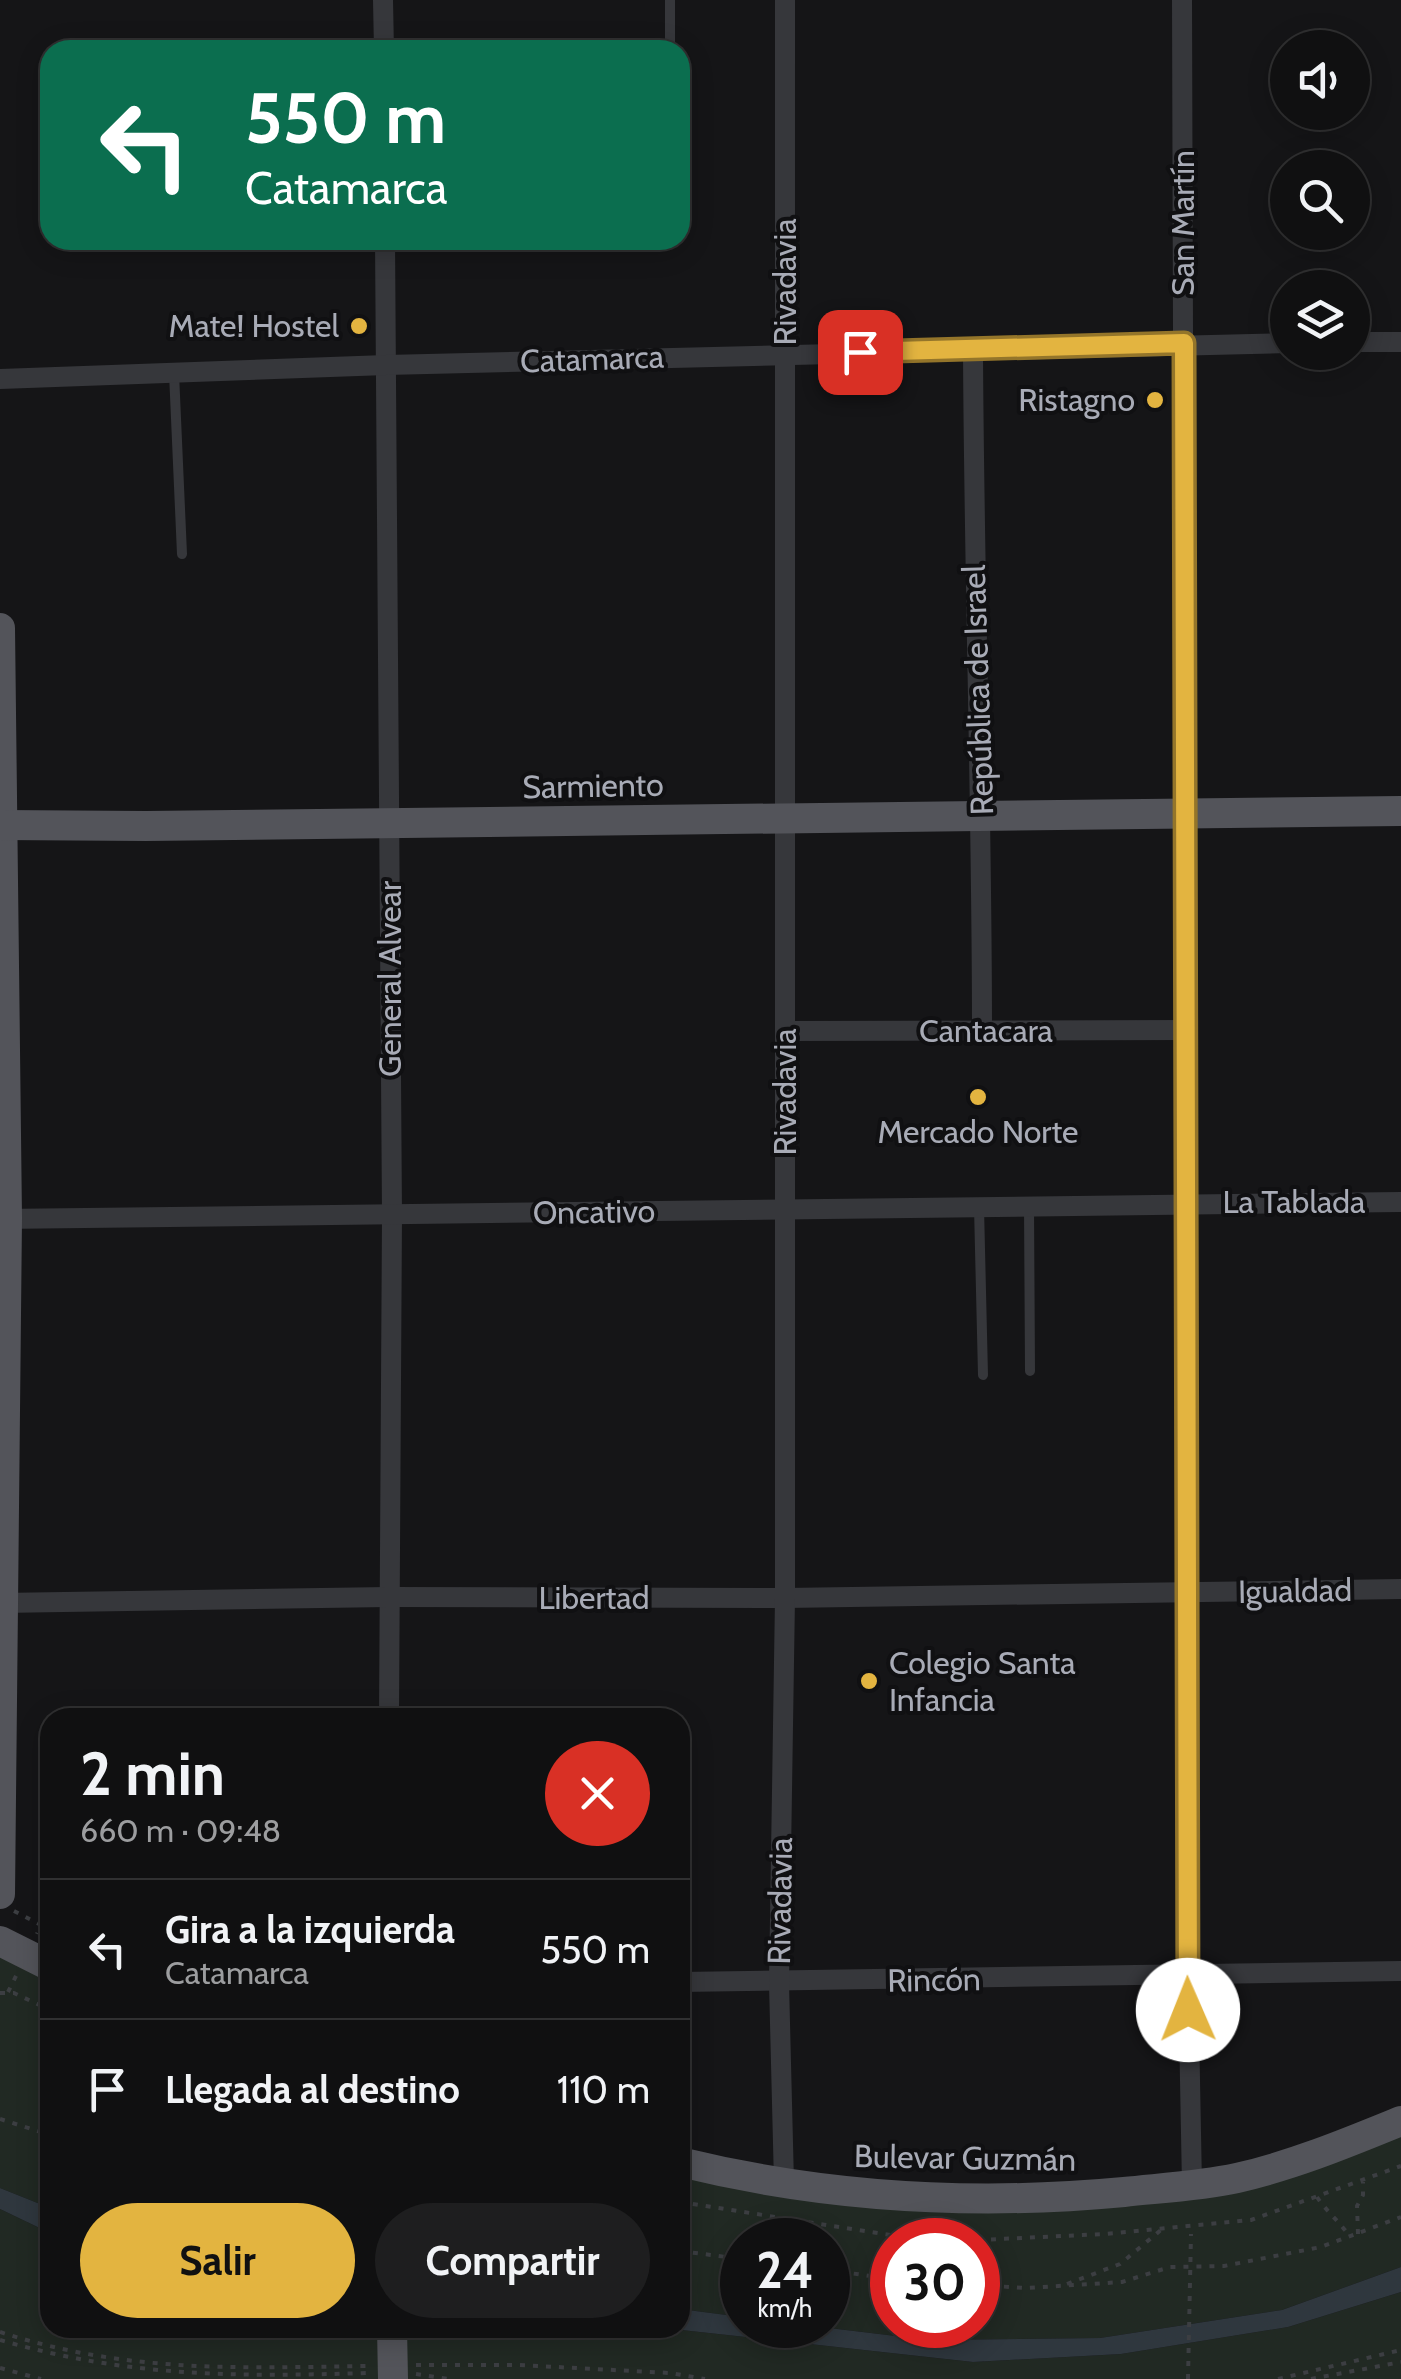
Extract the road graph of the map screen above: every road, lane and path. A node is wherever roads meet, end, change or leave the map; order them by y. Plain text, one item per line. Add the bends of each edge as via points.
1 (383, 0) edge
2 (670, 0) edge
3 (785, 0) edge
4 (1182, 0) edge
5 (384, 40) edge
6 (670, 40) edge
7 (385, 250) edge
8 (1270, 342) edge
9 (1370, 342) edge
10 (1401, 342) edge
11 (1184, 343) junction
12 (973, 349) junction
13 (785, 354) junction
14 (386, 365) junction
15 (174, 372) junction
16 (0, 379) edge
17 (182, 554) dead end
18 (0, 628) edge
19 (1401, 811) edge
20 (1186, 815) junction
21 (982, 817) junction
22 (785, 819) junction
23 (389, 824) junction
24 (1, 825) edge
25 (1187, 1030) junction
26 (785, 1031) junction
27 (982, 1031) junction
28 (1401, 1202) edge
29 (1187, 1203) junction
30 (1029, 1205) junction
31 (979, 1206) junction
32 (785, 1209) junction
33 (392, 1215) junction
34 (4, 1218) edge
35 (1030, 1371) dead end
36 (983, 1375) dead end
37 (1401, 1589) edge
38 (1189, 1592) junction
39 (388, 1597) junction
40 (785, 1598) junction
41 (2, 1603) edge
42 (389, 1708) edge
43 (0, 1894) edge
44 (0, 1941) edge
45 (40, 1961) edge
46 (1401, 1971) edge
47 (1188, 1975) junction
48 (690, 1982) edge
49 (779, 1982) junction
50 (0, 1993) edge
51 (40, 2005) edge
52 (0, 2119) edge
53 (1401, 2120) edge
54 (40, 2132) edge
55 (690, 2164) edge
56 (1401, 2166) edge
57 (1363, 2182) junction
58 (784, 2183) junction
59 (1192, 2185) junction
60 (1317, 2197) junction
61 (690, 2204) edge
62 (1401, 2216) edge
63 (1162, 2229) junction
64 (870, 2232) edge
65 (1190, 2234) dead end
66 (1358, 2234) junction
67 (1350, 2237) junction
68 (1000, 2239) edge
69 (690, 2251) edge
70 (720, 2256) edge
71 (1000, 2285) edge
72 (1062, 2286) junction
73 (0, 2332) edge
74 (392, 2338) edge
75 (0, 2340) edge
76 (1401, 2350) edge
77 (1401, 2362) edge
78 (0, 2368) edge
79 (391, 2371) edge
80 (41, 2379) edge
81 (449, 2379) edge
82 (706, 2379) edge
83 (1188, 2379) edge
84 (1278, 2379) edge
85 (1311, 2379) edge

1 - 5 street
2 - 6 lane
3 - 13 street, Rivadavia
4 - 11 street, San Martín
7 - 14 street, General Alvear
8 - 11 street, Catamarca
9 - 10 street
11 - 12 street, Catamarca
11 - 20 street, San Martín
12 - 13 street, Catamarca
12 - 21 street, República de Israel
13 - 14 street, Catamarca
13 - 22 street, Rivadavia
14 - 15 street, Catamarca
14 - 23 street, General Alvear
15 - 16 street, Catamarca
15 - 17 lane
18 - 24 main road
19 - 20 main road, Sarmiento
20 - 21 main road, Sarmiento
20 - 25 street, San Martín
21 - 22 main road, Sarmiento
21 - 27 street, República de Israel
22 - 23 main road, Sarmiento
22 - 26 street, Rivadavia
23 - 24 main road, Sarmiento
23 - 33 street, General Alvear
24 - 34 main road
25 - 27 street, Cantacara
25 - 29 street, San Martín
26 - 27 street, Cantacara
26 - 32 street, Rivadavia
28 - 29 street, La Tablada
29 - 30 street, Oncativo
29 - 38 street, San Martín
30 - 31 street, Oncativo
30 - 35 lane
31 - 32 street, Oncativo
31 - 36 lane
32 - 33 street, Oncativo
32 - 40 street, Rivadavia
33 - 34 street, Oncativo
33 - 39 street, General Alvear
34 - 41 main road
37 - 38 street, Igualdad
38 - 40 street, Libertad
38 - 47 street, San Martín
39 - 40 street, Libertad
39 - 41 street, Libertad
39 - 42 street, General Alvear
40 - 49 street, Rivadavia
41 - 43 main road
44 - 45 main road
46 - 47 street, Rincón
47 - 49 street, Rincón
47 - 59 street, San Martín
48 - 49 street, Rincón
49 - 58 street, Rivadavia
50 - 51 path
52 - 54 path
53 - 59 main road, Bulevar Guzmán via 1314,2156
55 - 58 main road, Bulevar Guzmán
56 - 57 path
57 - 60 path
57 - 66 path
58 - 59 main road, Bulevar Guzmán via 992,2200
60 - 63 path via 1251,2220
60 - 67 path
61 - 64 path
62 - 66 path
63 - 68 path
63 - 72 path via 1120,2264
65 - 83 path, bridge
66 - 67 path
67 - 72 path via 1240,2263 1170,2267 1122,2282
69 - 70 path
71 - 72 path
73 - 79 path via 94,2358 150,2365
74 - 79 main road, bridge
75 - 79 path via 168,2373
76 - 84 path
77 - 85 path
78 - 80 path
79 - 81 path
79 - 82 path via 518,2365

